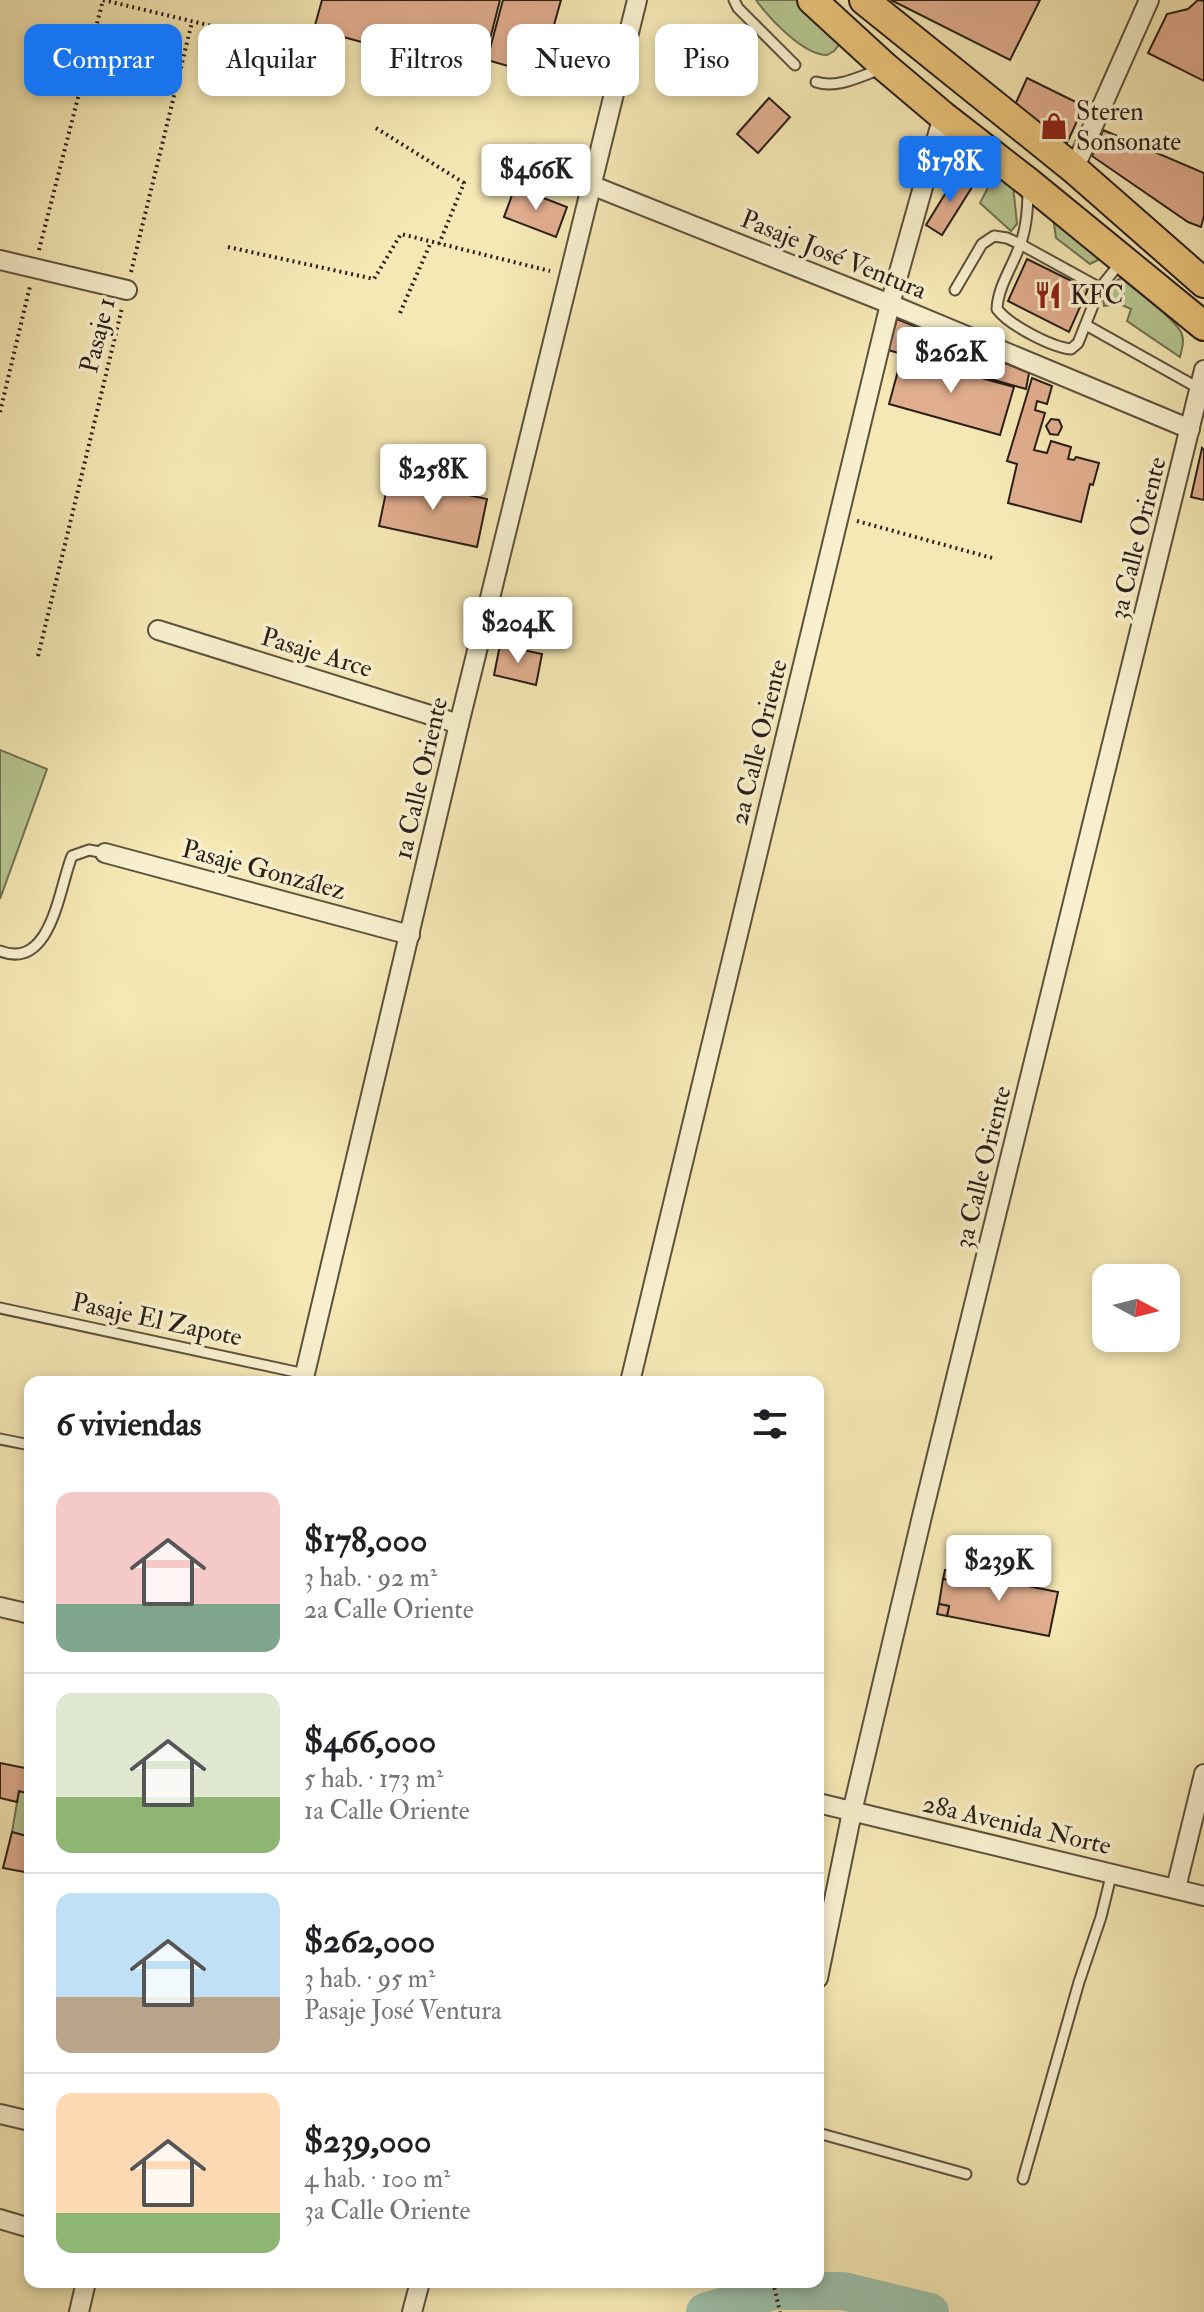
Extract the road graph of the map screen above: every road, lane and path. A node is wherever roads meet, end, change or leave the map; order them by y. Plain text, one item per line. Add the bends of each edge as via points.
1 (102, 0) edge
2 (637, 0) edge
3 (734, 0) edge
4 (812, 0) edge
5 (864, 0) edge
6 (1149, 0) edge
7 (192, 22) junction
8 (201, 24) edge
9 (795, 65) dead end
10 (885, 67) junction
11 (816, 82) dead end
12 (943, 116) junction
13 (376, 128) dead end
14 (1074, 169) junction
15 (1028, 182) junction
16 (591, 185) junction
17 (431, 242) junction
18 (439, 244) junction
19 (1020, 244) junction
20 (228, 247) dead end
21 (0, 260) edge
22 (1122, 260) junction
23 (34, 269) junction
24 (568, 275) junction
25 (1204, 283) edge
26 (1100, 288) junction
27 (127, 290) junction
28 (955, 290) dead end
29 (890, 304) junction
30 (400, 313) dead end
31 (1086, 325) junction
32 (1204, 326) edge
33 (1204, 370) edge
34 (1200, 389) junction
35 (0, 412) edge
36 (1190, 429) junction
37 (839, 516) junction
38 (996, 559) dead end
39 (158, 630) dead end
40 (38, 656) dead end
41 (459, 724) junction
42 (105, 853) joint
43 (410, 935) junction
44 (0, 951) edge
45 (0, 1308) edge
46 (295, 1376) edge
47 (304, 1376) edge
48 (631, 1376) edge
49 (0, 1439) edge
50 (24, 1444) edge
51 (0, 1607) edge
52 (24, 1613) edge
53 (1204, 1774) edge
54 (824, 1805) edge
55 (852, 1812) junction
56 (1112, 1872) junction
57 (1176, 1888) junction
58 (1204, 1896) edge
59 (824, 1949) edge
60 (0, 2114) edge
61 (24, 2120) edge
62 (824, 2135) edge
63 (966, 2174) dead end
64 (1023, 2179) dead end
65 (0, 2219) edge
66 (24, 2226) edge
67 (85, 2288) edge
68 (418, 2288) edge
69 (774, 2288) edge
70 (79, 2312) edge
71 (412, 2312) edge
72 (780, 2312) edge

1 - 7 path
1 - 23 path
2 - 16 street, 1a Calle Oriente
3 - 9 lane
4 - 10 main road
5 - 14 main road
6 - 14 street
7 - 8 path
7 - 27 path, Pasaje 1
10 - 11 lane via 835,85
10 - 12 main road
12 - 15 main road
12 - 29 street, 2a Calle Oriente
13 - 18 path via 464,183
14 - 25 main road
15 - 19 lane
15 - 22 main road
16 - 24 street, 1a Calle Oriente
16 - 29 street, Pasaje José Ventura
17 - 18 path
17 - 20 path via 401,234 374,279
17 - 30 path
18 - 24 path
19 - 26 lane
19 - 28 lane via 994,236 982,244
19 - 31 lane via 997,297 1003,318 1071,349
21 - 23 street
22 - 26 lane
22 - 32 main road
23 - 27 street
23 - 35 path
24 - 41 street, 1a Calle Oriente
26 - 31 lane
27 - 40 path, Pasaje 1
29 - 36 street, Pasaje José Ventura
29 - 37 street, 2a Calle Oriente
31 - 34 lane
33 - 34 street, 3a Calle Oriente
34 - 36 street, 3a Calle Oriente
36 - 55 street, 3a Calle Oriente
37 - 38 path
37 - 48 street, 2a Calle Oriente
39 - 41 street, Pasaje Arce
41 - 43 street, 1a Calle Oriente
42 - 43 street, Pasaje González
42 - 44 lane via 89,850 72,856 42,939 27,951
43 - 47 street, 1a Calle Oriente
45 - 46 lane, Pasaje El Zapote
49 - 50 lane
51 - 52 street
53 - 57 street
54 - 55 street, 28a Avenida Norte
55 - 56 street, 28a Avenida Norte
55 - 59 street, 3a Calle Oriente
56 - 57 street, 28a Avenida Norte
56 - 64 lane
57 - 58 street, 28a Avenida Norte
60 - 61 street
62 - 63 lane
65 - 66 street
67 - 70 street
68 - 71 street
69 - 72 path

